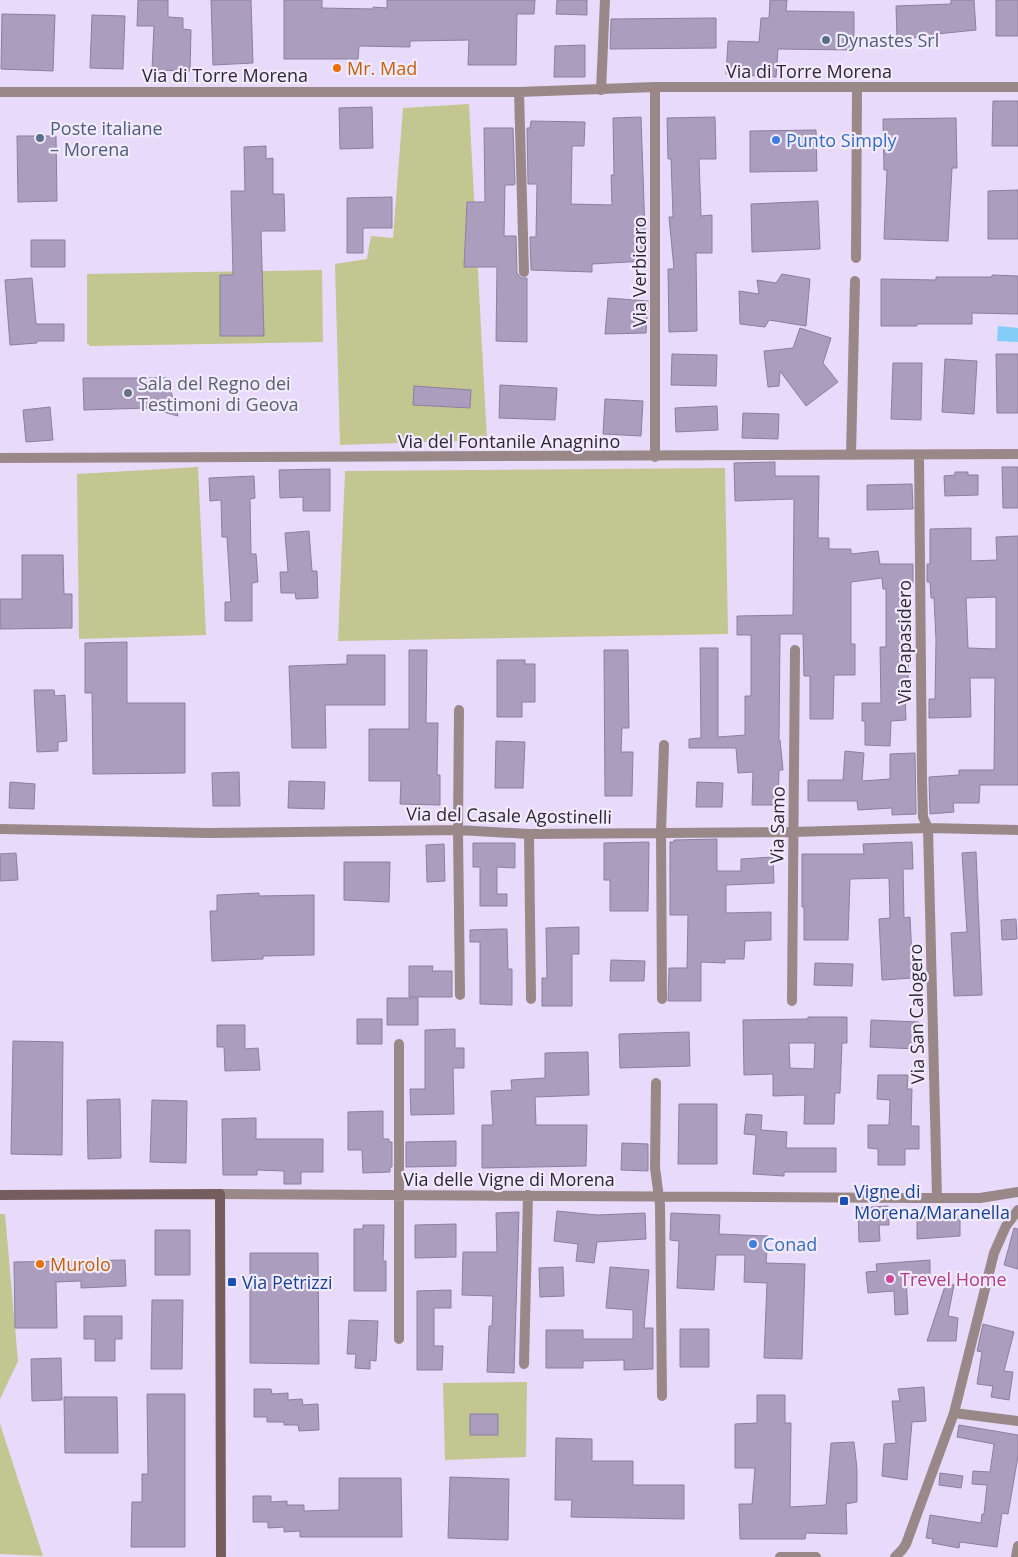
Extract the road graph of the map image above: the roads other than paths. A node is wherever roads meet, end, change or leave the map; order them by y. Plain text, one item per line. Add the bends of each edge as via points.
1 (604, 0) edge
2 (655, 87) junction
3 (857, 87) junction
4 (1018, 87) edge
5 (601, 90) junction
6 (0, 92) edge
7 (519, 92) junction
8 (856, 258) dead end
9 (524, 272) dead end
10 (855, 281) dead end
11 (1018, 454) edge
12 (851, 455) junction
13 (919, 455) junction
14 (656, 457) junction
15 (0, 458) edge
16 (795, 650) dead end
17 (460, 710) dead end
18 (664, 745) dead end
19 (928, 828) junction
20 (0, 829) edge
21 (458, 830) junction
22 (1018, 830) edge
23 (661, 832) junction
24 (793, 832) junction
25 (529, 834) junction
26 (460, 995) dead end
27 (662, 999) dead end
28 (531, 1000) dead end
29 (792, 1000) dead end
30 (399, 1044) dead end
31 (656, 1084) dead end
32 (1018, 1192) edge
33 (220, 1194) junction
34 (0, 1195) edge
35 (399, 1195) junction
36 (528, 1196) junction
37 (658, 1196) junction
38 (937, 1198) junction
39 (1018, 1210) edge
40 (399, 1339) dead end
41 (524, 1364) dead end
42 (662, 1396) dead end
43 (954, 1413) junction
44 (1018, 1421) edge
45 (1018, 1546) edge
46 (220, 1557) edge
47 (780, 1557) edge
48 (816, 1557) edge
49 (895, 1557) edge
50 (1016, 1557) edge

1 - 5 street
2 - 3 street, Via di Torre Morena
2 - 5 street, Via di Torre Morena
2 - 14 street, Via Verbicaro
3 - 4 street, Via di Torre Morena
3 - 8 street
5 - 7 street, Via di Torre Morena
6 - 7 street, Via di Torre Morena
7 - 9 street
10 - 12 street
11 - 13 street, Via del Fontanile Anagnino
12 - 13 street, Via del Fontanile Anagnino
12 - 14 street, Via del Fontanile Anagnino
13 - 19 street, Via Papasidero via 922,780 923,817
14 - 15 street, Via del Fontanile Anagnino
16 - 24 street, Via Samo
17 - 21 street
18 - 23 street
19 - 22 street, Via del Casale Agostinelli
19 - 24 street, Via del Casale Agostinelli
19 - 38 street, Via San Calogero
20 - 21 street, Via del Casale Agostinelli via 208,833
21 - 25 street, Via del Casale Agostinelli
21 - 26 street
23 - 24 street, Via del Casale Agostinelli
23 - 25 street, Via del Casale Agostinelli
23 - 27 street
24 - 29 street, Via Samo
25 - 28 street
30 - 35 street
31 - 37 street
32 - 38 street, Via delle Vigne di Morena via 980,1198
33 - 34 street, Via delle Vigne di Morena
33 - 35 street, Via delle Vigne di Morena
33 - 46 street
35 - 36 street, Via delle Vigne di Morena
35 - 40 street
36 - 37 street, Via delle Vigne di Morena
36 - 41 street
37 - 38 street, Via delle Vigne di Morena
37 - 42 street
39 - 43 street via 999,1238 991,1261
43 - 44 street
43 - 49 street via 906,1544
45 - 50 street
47 - 48 street

